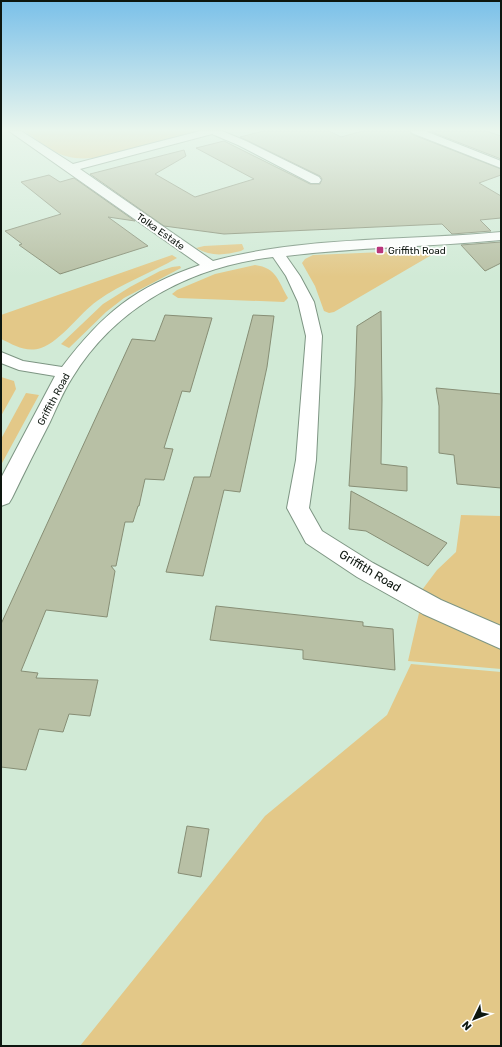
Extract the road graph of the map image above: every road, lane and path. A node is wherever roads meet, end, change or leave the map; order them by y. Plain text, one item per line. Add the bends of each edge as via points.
1 (88, 180) edge
2 (315, 180) edge
3 (302, 186) dead end
4 (501, 236) edge
5 (277, 253) junction
6 (211, 266) junction
7 (1, 357) edge
8 (66, 373) junction
9 (1, 498) edge
10 (501, 638) edge

1 - 6 street, Tolka Estate
2 - 3 street
4 - 5 street, Griffith Road
5 - 6 street, Griffith Road
5 - 10 street, Griffith Road via 293,276 306,302 314,336 306,460 298,508 314,537 427,604
6 - 8 street, Griffith Road via 169,281 136,300 108,323
7 - 8 street via 19,365
8 - 9 street, Griffith Road

